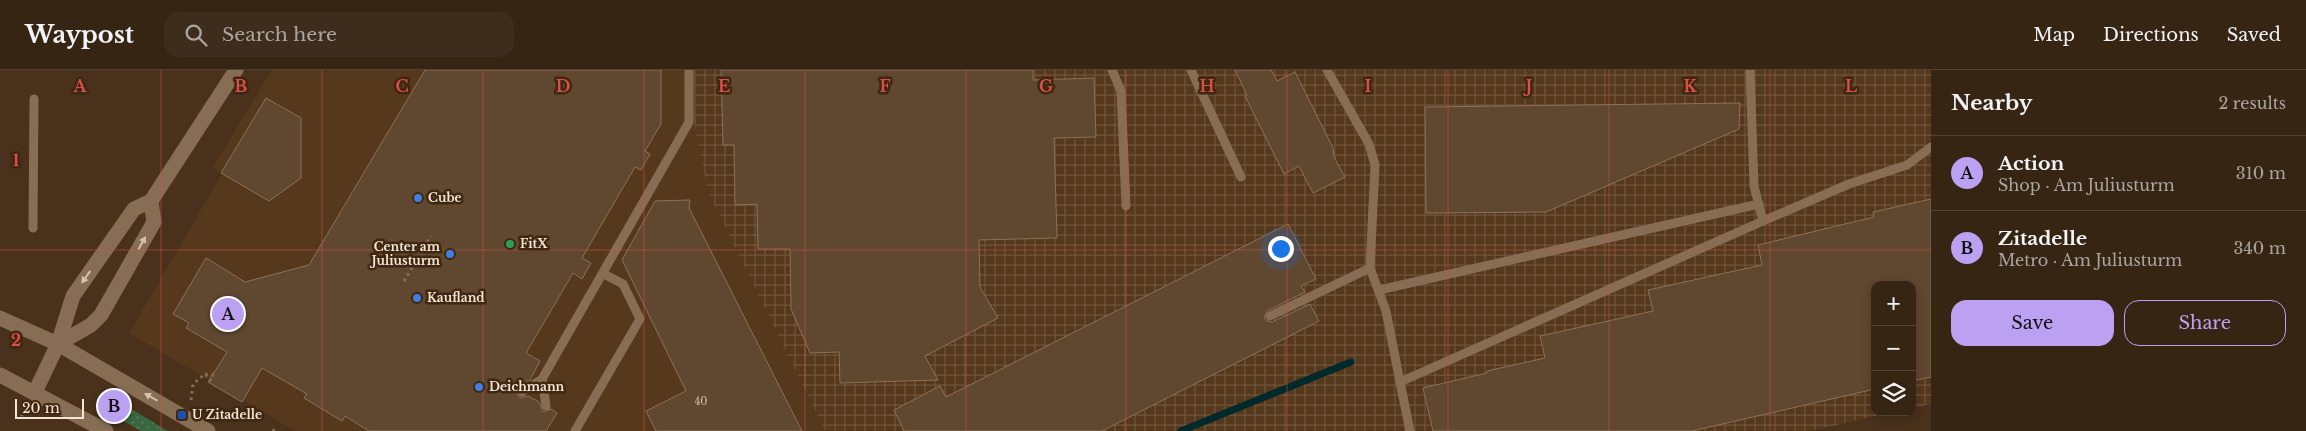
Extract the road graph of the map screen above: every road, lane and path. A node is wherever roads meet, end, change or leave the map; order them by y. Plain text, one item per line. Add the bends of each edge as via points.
1 (236, 70) edge
2 (689, 70) edge
3 (1112, 70) edge
4 (1191, 70) edge
5 (1327, 70) edge
6 (1750, 70) edge
7 (34, 99) dead end
8 (1931, 147) edge
9 (1241, 177) dead end
10 (151, 201) junction
11 (1759, 204) junction
12 (1126, 206) dead end
13 (1763, 221) junction
14 (33, 228) dead end
15 (431, 236) dead end
16 (1370, 268) junction
17 (604, 274) junction
18 (404, 281) dead end
19 (1379, 290) junction
20 (1270, 316) dead end
21 (0, 318) edge
22 (58, 344) junction
23 (205, 374) junction
24 (0, 375) edge
25 (214, 375) dead end
26 (542, 379) junction
27 (211, 381) dead end
28 (1400, 382) junction
29 (35, 392) junction
30 (522, 392) dead end
31 (191, 400) dead end
32 (546, 406) dead end
33 (106, 431) edge
34 (208, 431) edge
35 (575, 431) edge
36 (1410, 431) edge

1 - 10 street
2 - 17 lane via 689,122
3 - 12 lane via 1121,91
4 - 9 lane
5 - 16 lane via 1369,144 1374,165
6 - 11 lane via 1754,186
7 - 14 lane
8 - 13 lane via 1907,165 1849,184
10 -> 22 street via 134,209 73,296
22 -> 10 street via 101,316 154,222
11 - 13 lane
11 - 19 lane
13 - 28 lane
15 - 18 path
16 - 19 lane
16 - 20 lane
17 - 26 lane
17 - 35 lane via 623,284 640,319
19 - 28 lane
21 - 22 street
22 - 29 street
34 -> 22 street
23 - 25 path
23 - 27 path
23 - 31 path via 193,384
24 - 29 street
26 - 30 lane
26 - 32 lane
28 - 36 lane
29 - 33 street

